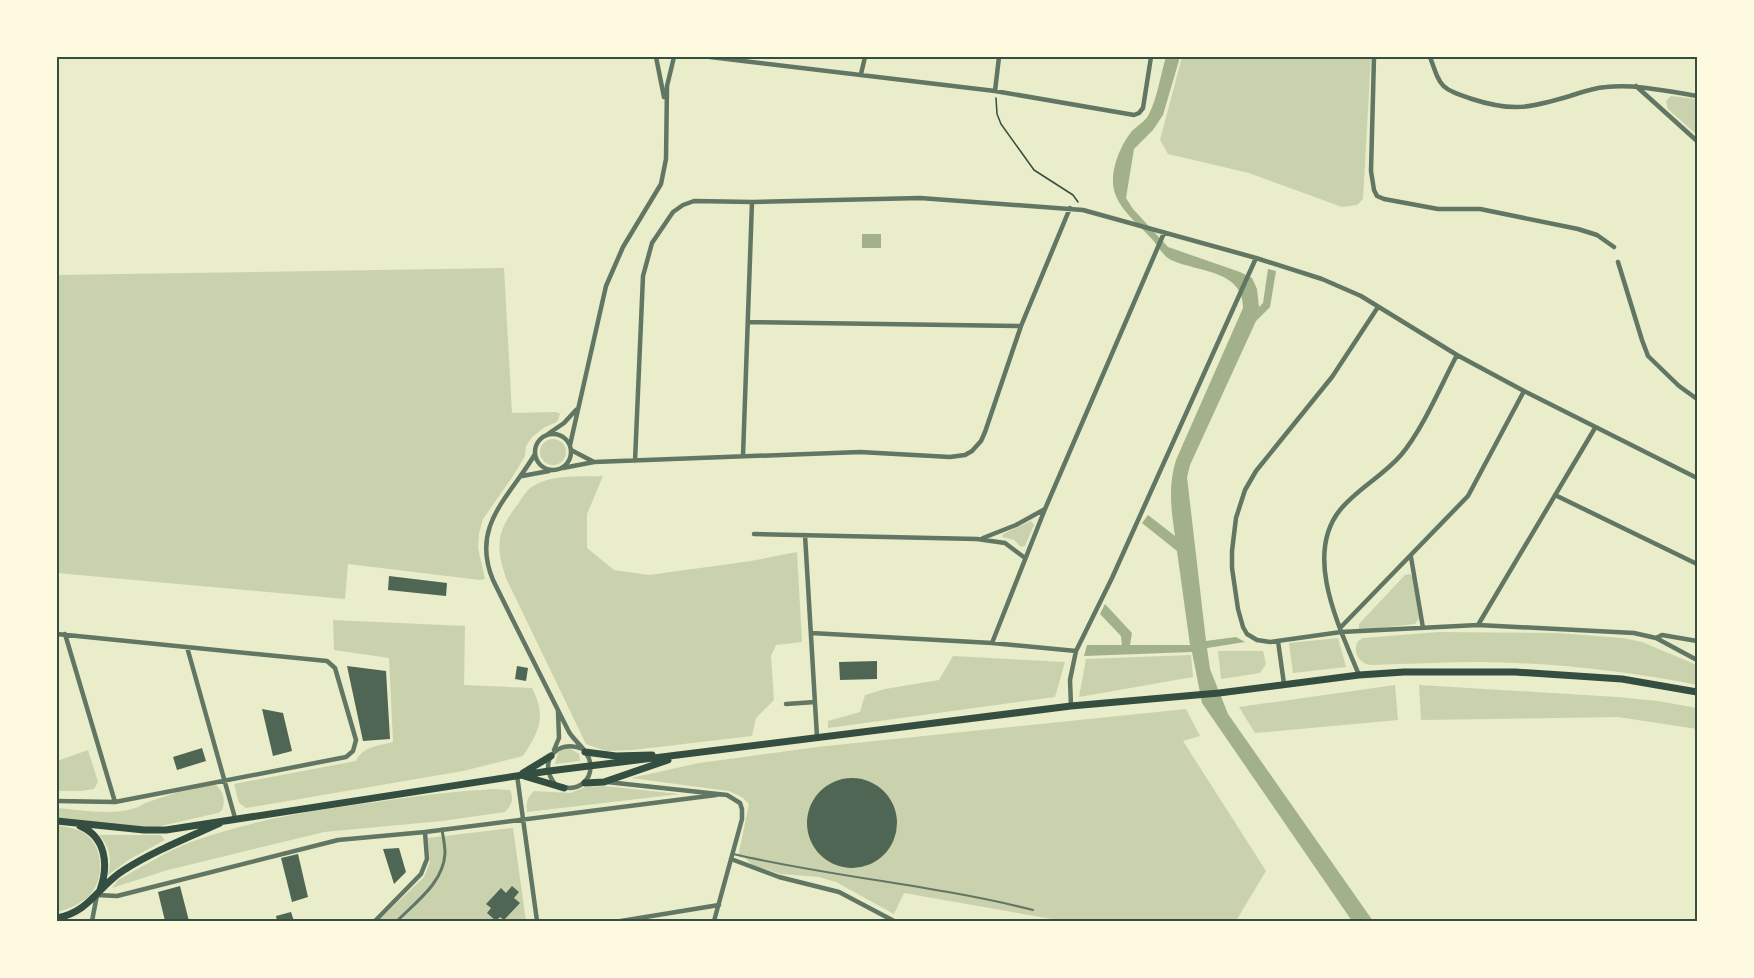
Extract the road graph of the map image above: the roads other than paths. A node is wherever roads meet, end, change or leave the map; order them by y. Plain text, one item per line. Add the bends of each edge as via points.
1 (656, 57) edge
2 (674, 57) edge
3 (710, 57) edge
4 (866, 57) edge
5 (999, 57) edge
6 (1151, 57) edge
7 (1374, 57) edge
8 (1430, 57) edge
9 (861, 74) junction
10 (1636, 86) junction
11 (995, 91) junction
12 (1697, 96) edge
13 (665, 108) junction
14 (1697, 141) edge
15 (752, 202) junction
16 (1070, 208) junction
17 (1164, 233) junction
18 (1614, 247) dead end
19 (1256, 258) junction
20 (1618, 262) dead end
21 (1378, 307) junction
22 (749, 322) junction
23 (1021, 326) junction
24 (1457, 355) junction
25 (1524, 391) junction
26 (1697, 399) edge
27 (577, 408) junction
28 (1595, 428) junction
29 (544, 437) junction
30 (570, 447) junction
31 (535, 454) junction
32 (743, 456) junction
33 (635, 461) junction
34 (594, 462) junction
35 (563, 468) junction
36 (551, 470) junction
37 (522, 476) junction
38 (1697, 478) edge
39 (1554, 495) junction
40 (1045, 509) junction
41 (754, 534) dead end
42 (805, 535) junction
43 (977, 539) junction
44 (1411, 557) junction
45 (1024, 558) junction
46 (1697, 564) edge
47 (1478, 625) junction
48 (1423, 628) junction
49 (1341, 630) junction
50 (811, 633) junction
51 (57, 634) edge
52 (65, 634) junction
53 (1656, 638) junction
54 (1278, 641) junction
55 (1697, 641) edge
56 (992, 643) junction
57 (187, 648) junction
58 (1076, 651) junction
59 (1697, 660) edge
60 (1359, 675) junction
61 (1284, 684) junction
62 (1697, 692) edge
63 (814, 702) junction
64 (786, 704) dead end
65 (557, 706) junction
66 (1071, 706) junction
67 (816, 737) junction
68 (584, 751) junction
69 (552, 753) junction
70 (682, 755) junction
71 (590, 767) junction
72 (549, 771) junction
73 (519, 775) junction
74 (225, 779) junction
75 (604, 782) junction
76 (585, 783) junction
77 (564, 788) junction
78 (716, 795) junction
79 (57, 801) edge
80 (115, 802) junction
81 (232, 819) junction
82 (523, 819) junction
83 (57, 820) edge
84 (69, 823) junction
85 (442, 830) junction
86 (425, 832) junction
87 (732, 857) junction
88 (97, 895) junction
89 (719, 905) junction
90 (1033, 910) dead end
91 (57, 918) edge
92 (92, 921) edge
93 (375, 921) edge
94 (397, 921) edge
95 (537, 921) edge
96 (621, 921) edge
97 (714, 921) edge
98 (894, 921) edge

1 - 13 street
2 - 13 street
3 - 9 street
4 - 9 street
5 - 11 street
6 - 11 street via 1144,105 1139,113 1131,115
7 - 18 street via 1371,171 1377,196 1438,209 1480,209 1578,229 1597,235
8 - 10 street via 1445,89 1495,107 1536,106 1599,88
9 - 11 street
10 - 12 street
10 - 14 street
13 - 27 street via 666,159 661,184 623,247 606,286
15 - 16 street via 920,198
15 - 22 street
15 - 33 street via 694,201 683,205 673,212 652,243 643,276
16 - 17 street
16 - 23 street
17 - 19 street
17 - 40 street
19 - 21 street via 1333,284
19 - 58 street
20 - 26 street via 1648,356
21 - 24 street
21 - 54 street via 1332,377 1256,471 1239,507 1232,568 1240,618 1251,638
22 - 23 street
22 - 32 street
23 - 32 street via 985,432 972,451 958,456 870,452
24 - 25 street
24 - 49 street via 1401,455 1341,509 1327,532 1324,559 1329,596
25 - 28 street
25 - 44 street via 1468,496
27 - 29 street
27 - 30 street
28 - 38 street
28 - 39 street
29 - 30 street via 561,436
29 - 31 street
30 - 34 street
30 - 35 street via 570,460
31 - 36 street via 540,465
31 - 37 street
32 - 33 street
33 - 34 street
34 - 35 street
35 - 36 street
36 - 37 street
37 - 65 street via 490,522 486,553 493,580
39 - 46 street
39 - 47 street
40 - 43 street via 990,537
40 - 45 street
41 - 42 street
42 - 43 street
42 - 50 street
43 - 45 street via 1005,543
44 - 48 street
44 - 49 street
45 - 56 street
47 - 48 street
47 - 53 street via 1634,633
48 - 49 street
49 - 54 street
49 - 60 street
50 - 56 street
50 - 63 street
51 - 52 street
52 - 57 street
52 - 80 street
53 - 55 street via 1662,635
53 - 59 street
54 - 61 street
56 - 58 street
57 - 74 street
57 - 74 street via 331,663 355,735 356,746 346,757
58 - 66 street via 1070,680
60 - 61 main road
60 - 62 main road via 1515,672 1622,679
61 - 66 main road
63 - 64 street
63 - 67 street
65 - 68 street
65 - 69 street via 559,730
66 - 67 main road
67 - 70 main road
68 - 69 street via 567,746
68 - 70 main road via 616,756
68 - 71 street
69 - 72 street
69 - 73 main road
70 - 71 main road
70 - 75 main road
71 - 72 main road
71 - 76 street
72 - 73 main road
72 - 77 street via 555,783
73 - 77 main road
73 - 81 main road
73 - 82 street
74 - 80 street
74 - 81 street
75 - 76 main road
75 - 78 street
76 - 77 street
78 - 82 street
78 - 87 street via 733,797 742,806
79 - 80 street
81 - 84 main road via 156,830
81 - 88 main road via 124,870
82 - 85 street
82 - 95 street
83 - 84 main road
84 - 88 main road via 89,830 101,846 105,867
85 - 86 street
85 - 94 street via 445,853 440,873
86 - 88 street via 338,840 117,896
86 - 93 street via 427,858 421,874
87 - 89 street
87 - 90 lane
87 - 98 street via 779,877 839,892
88 - 91 main road via 78,911
88 - 92 street
89 - 96 street
89 - 97 street

